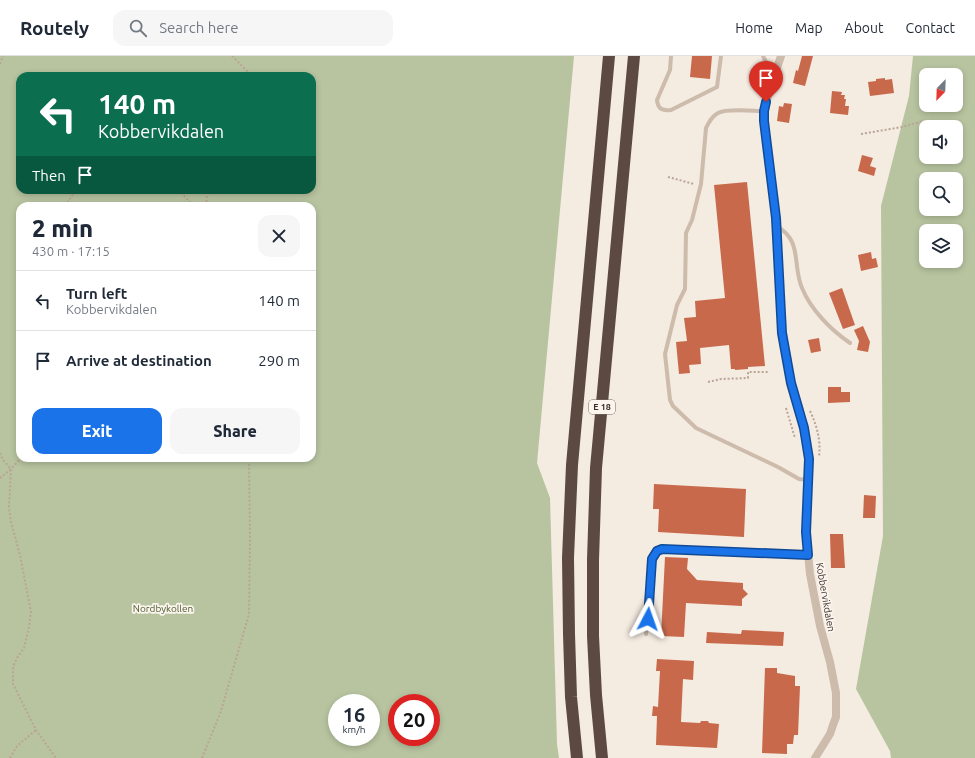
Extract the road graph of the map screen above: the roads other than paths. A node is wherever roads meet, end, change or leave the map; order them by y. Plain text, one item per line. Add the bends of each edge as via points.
1 (609, 56) edge
2 (634, 56) edge
3 (672, 56) edge
4 (720, 56) edge
5 (763, 56) edge
6 (782, 56) edge
7 (776, 70) junction
8 (764, 111) junction
9 (776, 226) junction
10 (850, 343) dead end
11 (808, 480) junction
12 (808, 555) junction
13 (646, 634) dead end
14 (577, 758) edge
15 (602, 758) edge
16 (815, 758) edge

1 - 14 highway, E 18 via 572,465 568,558 569,634 571,697
2 - 15 highway, E 18 via 596,468 593,636
3 - 4 lane via 670,70 657,100 660,109 665,110 670,110 717,87
5 - 7 lane via 768,66
6 - 7 street, Kobbervikdalen
7 - 8 street, Kobbervikdalen
8 - 9 street, Kobbervikdalen via 766,150
8 - 11 lane via 719,112 706,128 701,184 686,233 685,290 678,305 665,354 670,400 696,428 799,479
9 - 10 lane via 789,236 794,245 802,288 810,302 829,327
9 - 11 street, Kobbervikdalen via 782,333 791,383 806,441 809,459
11 - 12 street, Kobbervikdalen
12 - 13 lane via 662,549 657,551 652,559
12 - 16 street, Kobbervikdalen via 820,626 835,681 836,699 836,717

